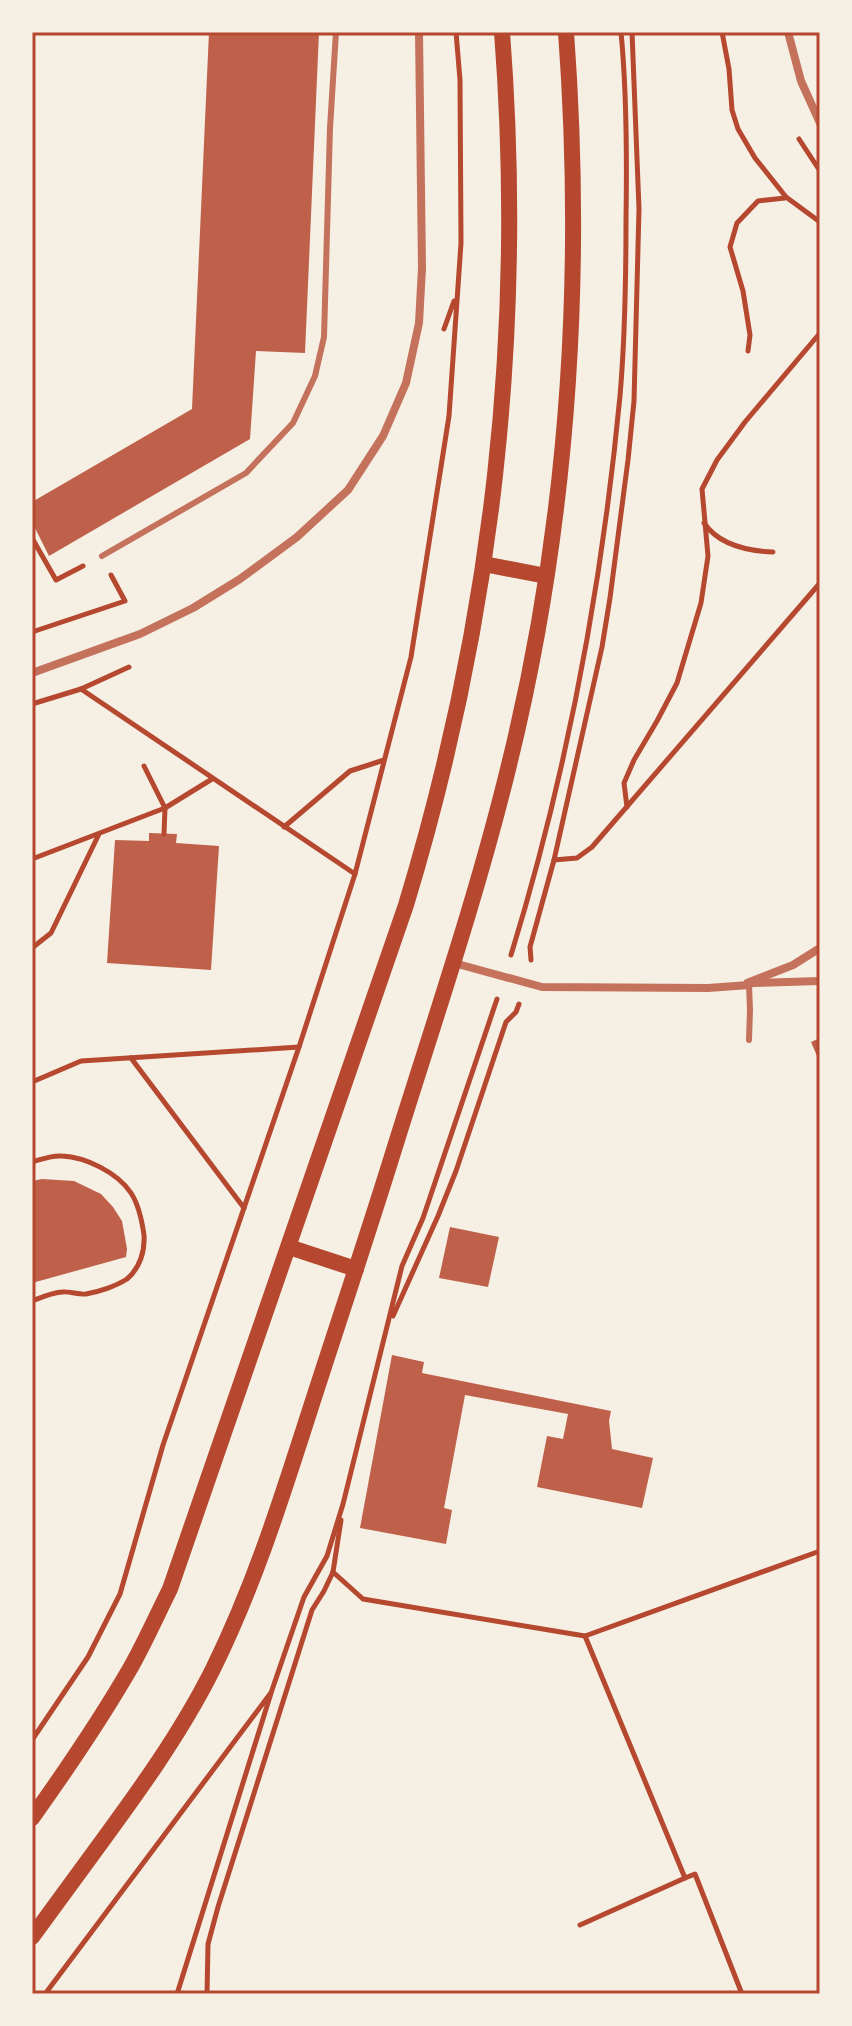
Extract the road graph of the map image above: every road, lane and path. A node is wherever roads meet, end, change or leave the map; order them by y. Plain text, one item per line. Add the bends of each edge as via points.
1 (336, 32) edge
2 (419, 32) edge
3 (456, 32) edge
4 (502, 32) edge
5 (566, 32) edge
6 (632, 32) edge
7 (722, 32) edge
8 (788, 32) edge
9 (820, 123) edge
10 (786, 197) junction
11 (820, 222) edge
12 (820, 333) edge
13 (748, 351) dead end
14 (704, 522) junction
15 (32, 538) edge
16 (773, 552) dead end
17 (102, 556) joint
18 (484, 564) junction
19 (546, 576) junction
20 (820, 583) edge
21 (125, 601) dead end
22 (32, 623) edge
23 (40, 630) junction
24 (32, 632) edge
25 (32, 673) edge
26 (32, 704) edge
27 (384, 760) junction
28 (144, 766) dead end
29 (212, 779) junction
30 (627, 807) junction
31 (165, 808) junction
32 (284, 827) junction
33 (100, 834) junction
34 (164, 834) dead end
35 (32, 859) edge
36 (355, 874) junction
37 (32, 948) edge
38 (820, 948) edge
39 (454, 963) junction
40 (820, 981) edge
41 (748, 984) junction
42 (749, 1040) dead end
43 (299, 1047) junction
44 (131, 1058) junction
45 (32, 1082) edge
46 (480, 1098) dead end
47 (32, 1162) edge
48 (244, 1209) junction
49 (289, 1247) junction
50 (356, 1269) junction
51 (32, 1301) edge
52 (343, 1504) junction
53 (820, 1551) edge
54 (333, 1572) junction
55 (585, 1636) junction
56 (272, 1690) junction
57 (32, 1740) edge
58 (32, 1818) edge
59 (685, 1878) junction
60 (580, 1925) dead end
61 (32, 1937) edge
62 (45, 1994) edge
63 (177, 1994) edge
64 (207, 1994) edge
65 (742, 1994) edge

1 - 17 lane via 324,337 315,376 293,423 246,473
2 - 25 street via 419,323 406,383 383,436 348,490 240,579 140,634
3 - 27 path via 461,243 449,416 411,657
4 - 18 main road via 510,198 507,319 497,470
5 - 19 main road via 574,237 569,373
6 - 30 path via 639,209 634,401 602,647 554,860 585,853
7 - 10 path via 738,129
8 - 9 street
10 - 11 path
10 - 13 path via 758,201 737,223 730,247 743,291
12 - 14 path via 717,460 702,489
14 - 16 path via 710,532 733,545
14 - 30 path via 708,556 698,616 677,683 624,783
15 - 17 path via 56,580
18 - 19 main road
18 - 49 main road via 460,698 422,852
19 - 39 main road via 510,761
20 - 30 path
21 - 23 path
22 - 23 path
23 - 24 path
26 - 29 path via 81,689
27 - 32 path via 350,771
27 - 36 path
28 - 31 path
29 - 31 path
29 - 32 path
31 - 33 path
31 - 34 path
32 - 36 path
33 - 35 path
33 - 37 path via 51,933
36 - 43 path
38 - 41 street
39 - 41 street via 542,987
39 - 50 main road
40 - 41 street
41 - 42 lane
43 - 44 path
43 - 48 path
44 - 45 path via 81,1061
44 - 48 path
46 - 52 path via 438,1216 387,1329
47 - 51 path via 61,1156 115,1177 137,1203 144,1239 139,1264 118,1284 84,1295 66,1291
48 - 57 path via 163,1445 120,1594 88,1657
49 - 50 main road
49 - 58 main road via 170,1589 115,1693
50 - 61 main road via 259,1565 211,1673 143,1784
52 - 54 path
52 - 56 path
53 - 55 path
54 - 55 path via 363,1599
54 - 64 path via 312,1610 218,1907 208,1944
55 - 59 path
56 - 62 path
56 - 63 path
59 - 60 path
59 - 65 path via 695,1874

